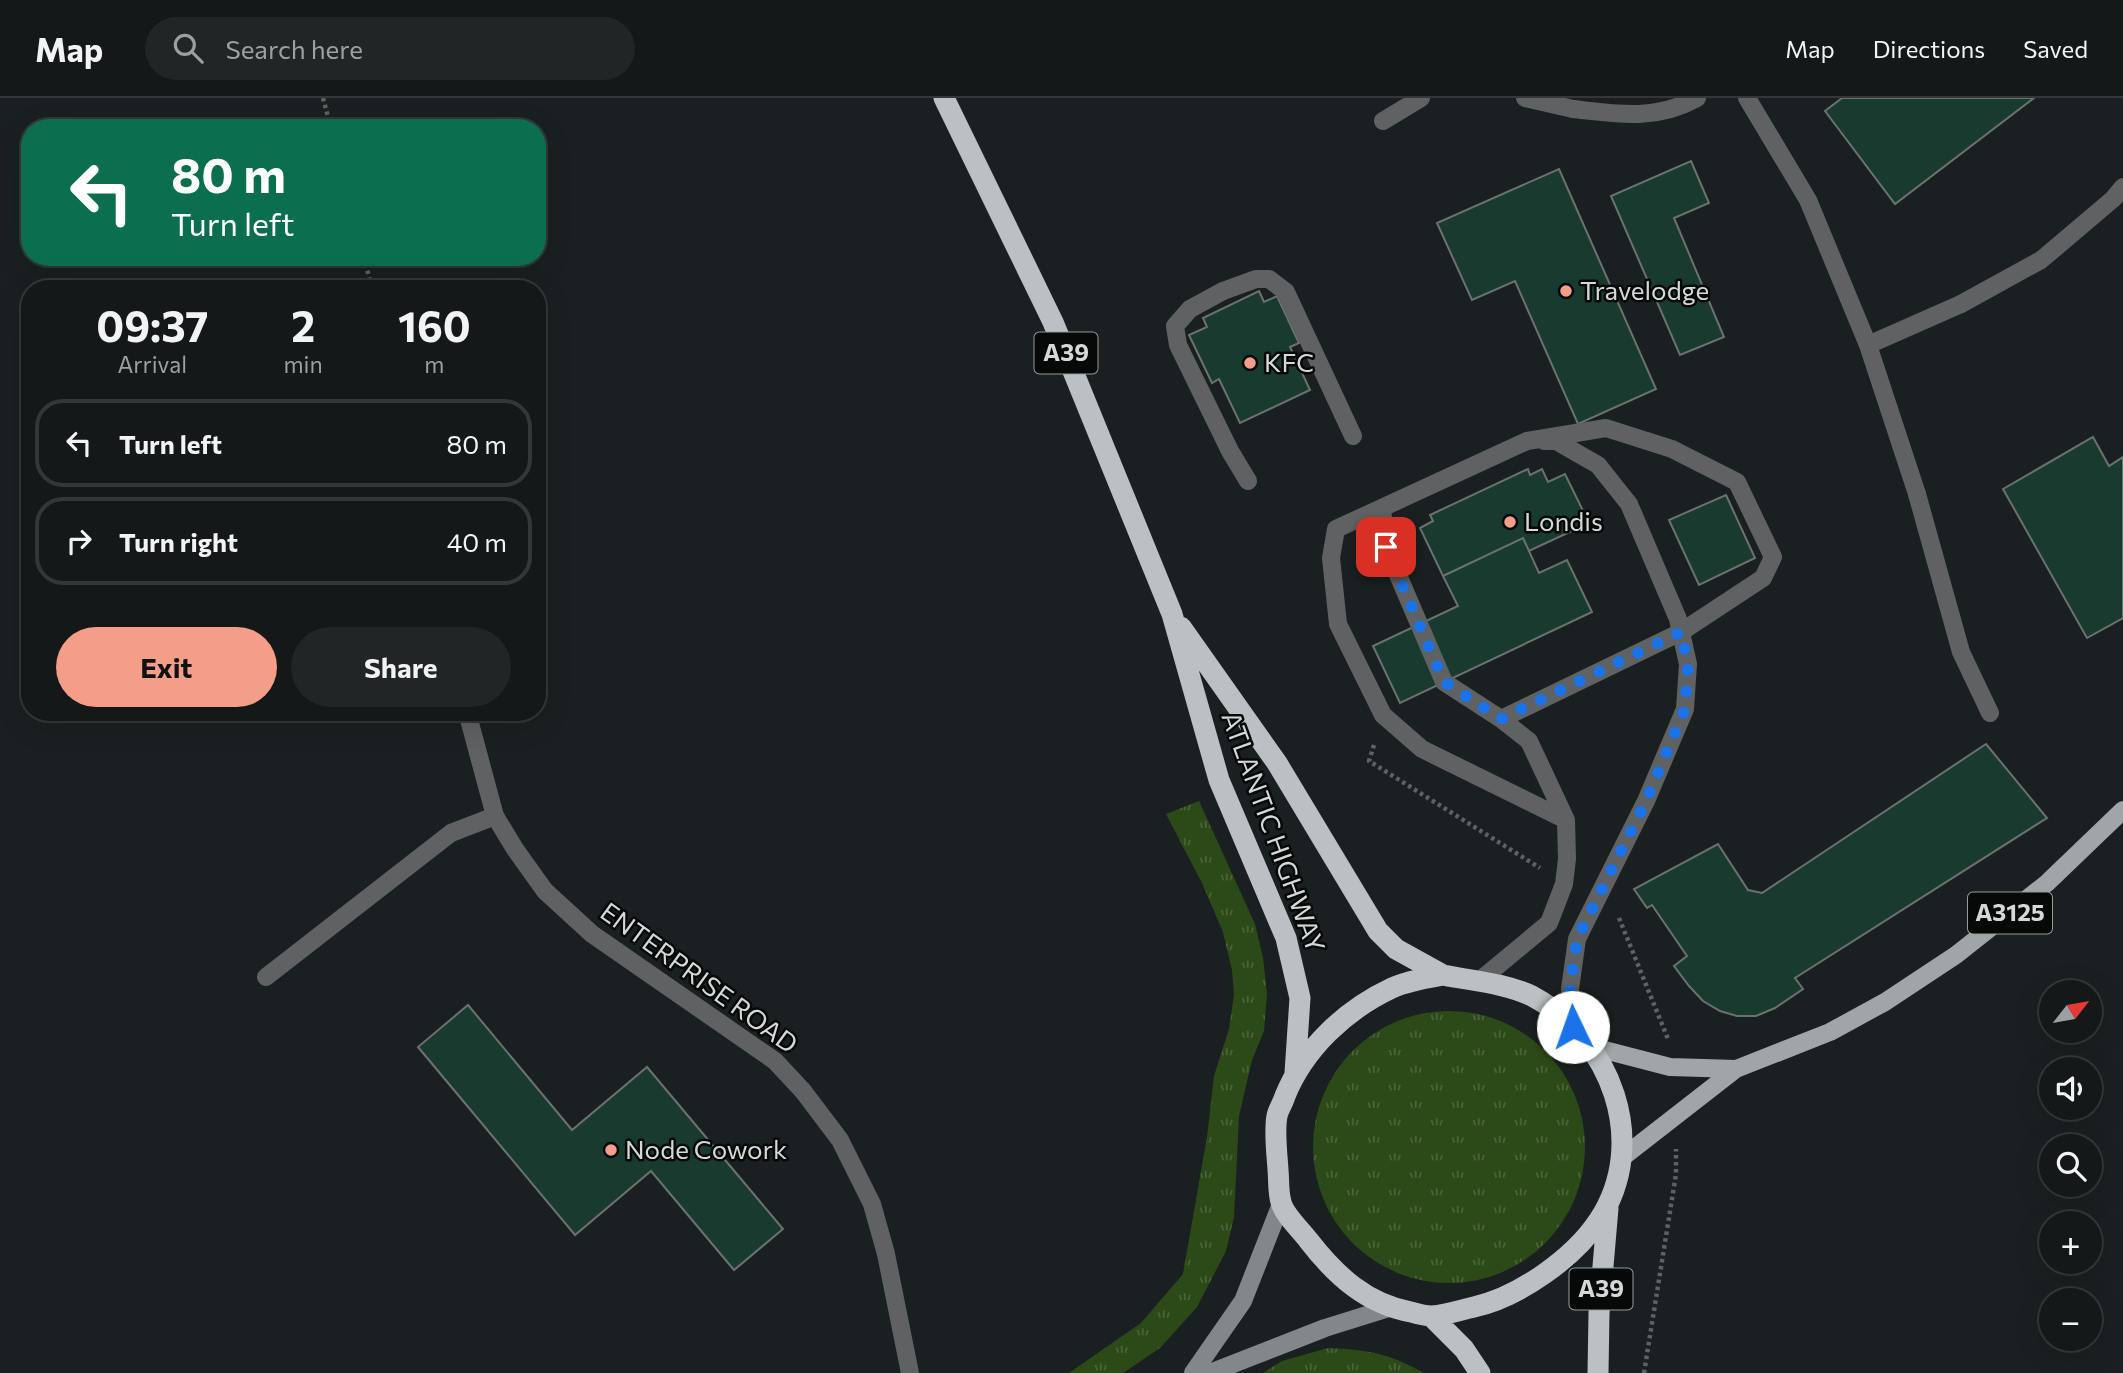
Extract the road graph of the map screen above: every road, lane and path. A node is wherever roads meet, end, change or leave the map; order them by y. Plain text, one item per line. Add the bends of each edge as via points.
1 (323, 98) edge
2 (944, 98) edge
3 (1421, 98) edge
4 (1525, 98) edge
5 (1697, 98) edge
6 (1747, 98) edge
7 (329, 119) edge
8 (1384, 121) dead end
9 (2123, 187) edge
10 (1868, 345) junction
11 (1353, 436) dead end
12 (1527, 442) junction
13 (1248, 481) dead end
14 (1382, 508) junction
15 (1172, 614) junction
16 (1681, 632) junction
17 (1990, 713) dead end
18 (1501, 719) junction
19 (469, 721) edge
20 (2123, 810) edge
21 (495, 816) junction
22 (1566, 820) junction
23 (1443, 975) junction
24 (266, 977) dead end
25 (1478, 982) junction
26 (1573, 1027) junction
27 (1589, 1046) junction
28 (1736, 1069) junction
29 (1295, 1073) junction
30 (1623, 1157) junction
31 (1676, 1174) dead end
32 (1281, 1204) junction
33 (1608, 1206) junction
34 (1388, 1308) junction
35 (1431, 1316) junction
36 (910, 1373) edge
37 (1193, 1373) edge
38 (1210, 1373) edge
39 (1480, 1373) edge
40 (1598, 1373) edge
41 (1644, 1373) edge

1 - 7 path
2 - 15 highway, ATLANTIC HIGHWAY / A39 via 1054,322
3 - 8 street
4 - 5 street via 1636,116 1678,108
6 - 10 street via 1808,200
9 - 10 street via 2041,260 1961,304
10 - 17 street via 1917,494 1961,652
11 - 13 street via 1286,292 1269,279 1255,279 1223,291 1190,309 1175,326 1178,345
12 - 14 street
12 - 16 street via 1556,441 1598,465 1629,504
12 - 16 street via 1606,428 1672,449 1737,482 1773,556 1763,578
14 - 18 street via 1386,547 1444,682
14 - 22 street via 1336,529 1331,558 1338,624 1383,715 1422,749
15 - 23 highway, ATLANTIC HIGHWAY / A39 via 1277,764 1378,931 1396,948
15 - 29 highway, ATLANTIC HIGHWAY / A39 via 1219,779 1286,938 1300,998
16 - 18 street
16 - 26 street via 1688,664 1685,709 1646,801 1577,939 1570,989
18 - 22 street via 1529,741
19 - 21 street, ENTERPRISE ROAD
20 - 28 main road, A3125 via 2048,883 1956,955 1829,1032
21 - 24 street via 451,833
21 - 36 street, ENTERPRISE ROAD via 554,900 592,934 775,1060 840,1140 872,1204
22 - 25 street via 1564,884 1549,923
23 - 25 highway
23 - 29 highway via 1394,987 1368,1000 1316,1044
25 - 26 highway via 1530,995
26 - 27 highway
27 - 28 main road, A3125 via 1670,1067
27 - 30 highway via 1618,1105
28 - 30 main road, A3125
29 - 32 highway via 1277,1116
30 - 33 highway
31 - 41 path
32 - 34 highway via 1343,1280
32 - 37 main road via 1243,1301
33 - 35 highway via 1594,1228 1541,1278 1496,1302
33 - 40 highway, A39
34 - 35 highway
34 - 38 main road
35 - 39 highway via 1464,1349

